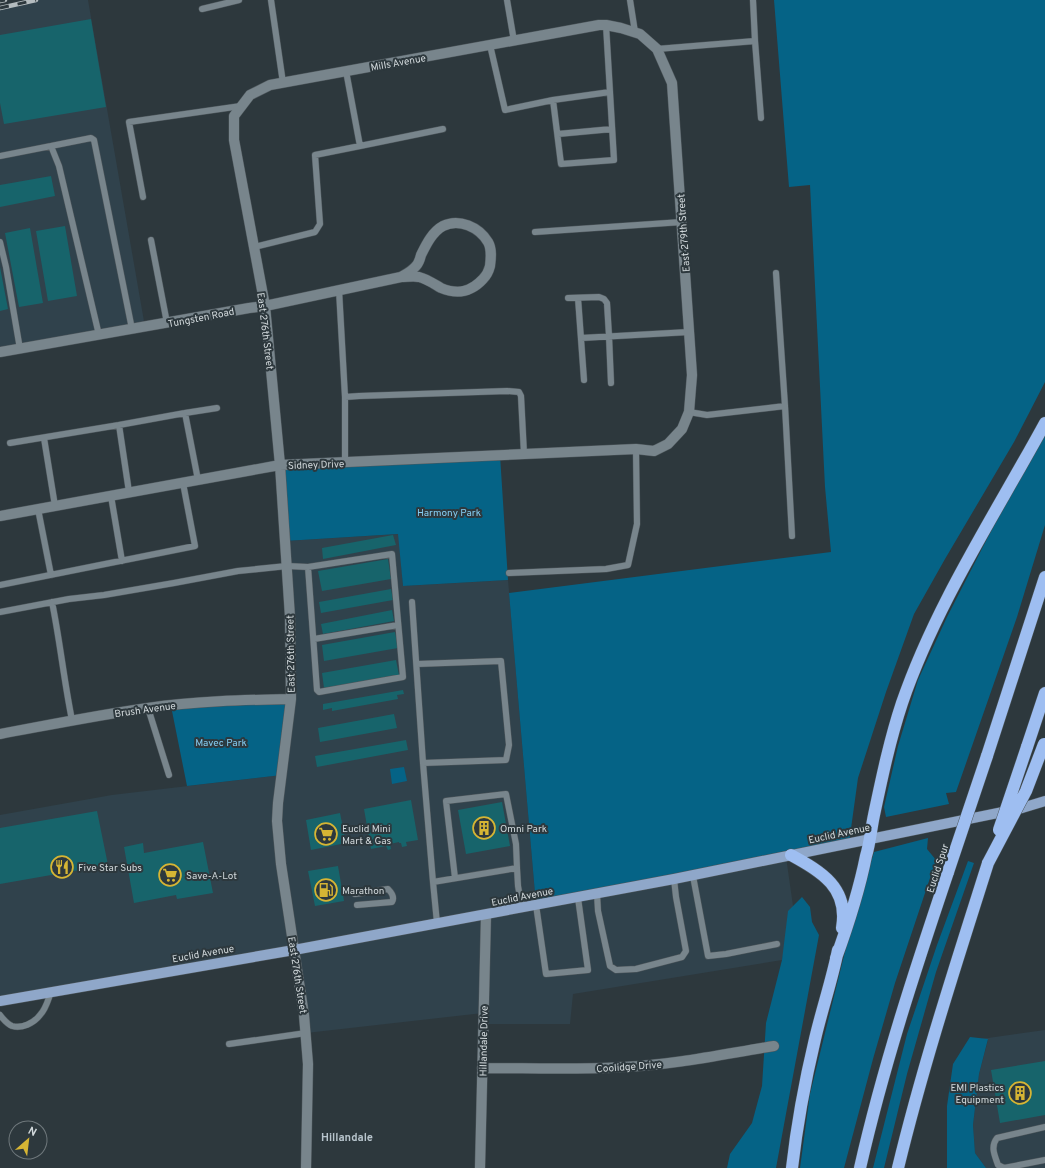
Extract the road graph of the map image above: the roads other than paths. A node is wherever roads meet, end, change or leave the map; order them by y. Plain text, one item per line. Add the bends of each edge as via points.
1 (239, 0) edge
2 (270, 0) edge
3 (507, 0) edge
4 (630, 0) edge
5 (753, 0) edge
6 (202, 9) dead end
7 (602, 25) junction
8 (635, 32) junction
9 (514, 41) junction
10 (755, 41) junction
11 (490, 45) junction
12 (657, 49) junction
13 (346, 71) junction
14 (284, 83) junction
15 (610, 92) junction
16 (553, 100) junction
17 (241, 106) junction
18 (761, 118) dead end
19 (443, 129) dead end
20 (612, 129) junction
21 (558, 134) junction
22 (234, 140) joint
23 (51, 146) junction
24 (360, 146) junction
25 (0, 156) edge
26 (143, 197) dead end
27 (682, 222) junction
28 (535, 232) dead end
29 (151, 240) dead end
30 (0, 242) edge
31 (254, 248) junction
32 (776, 273) dead end
33 (401, 277) junction
34 (339, 290) junction
35 (568, 298) dead end
36 (578, 298) junction
37 (265, 306) junction
38 (167, 323) junction
39 (132, 329) junction
40 (689, 332) junction
41 (99, 335) junction
42 (610, 336) junction
43 (581, 338) junction
44 (20, 349) junction
45 (0, 352) edge
46 (584, 380) dead end
47 (611, 383) dead end
48 (345, 397) junction
49 (785, 406) junction
50 (217, 408) dead end
51 (689, 412) junction
52 (185, 413) junction
53 (1045, 423) edge
54 (119, 425) junction
55 (44, 438) junction
56 (10, 443) dead end
57 (636, 449) junction
58 (524, 454) junction
59 (345, 462) junction
60 (280, 465) junction
61 (198, 480) junction
62 (183, 483) junction
63 (129, 492) junction
64 (111, 496) junction
65 (55, 506) junction
66 (38, 509) junction
67 (0, 516) edge
68 (792, 536) dead end
69 (122, 561) junction
70 (287, 566) junction
71 (308, 567) junction
72 (509, 573) dead end
73 (50, 575) junction
74 (1045, 577) edge
75 (0, 585) edge
76 (52, 602) junction
77 (412, 602) dead end
78 (0, 612) edge
79 (398, 625) junction
80 (314, 639) junction
81 (417, 664) junction
82 (1045, 693) edge
83 (291, 699) junction
84 (148, 708) junction
85 (72, 720) junction
86 (0, 734) edge
87 (1045, 743) edge
88 (423, 763) junction
89 (169, 775) dead end
90 (1045, 801) edge
91 (870, 838) junction
92 (791, 855) junction
93 (988, 863) junction
94 (517, 868) junction
95 (693, 876) junction
96 (455, 878) junction
97 (674, 879) junction
98 (433, 882) junction
99 (355, 894) dead end
100 (597, 894) junction
101 (578, 898) junction
102 (357, 905) dead end
103 (536, 905) junction
104 (522, 908) junction
105 (486, 915) junction
106 (437, 924) junction
107 (777, 944) dead end
108 (294, 950) junction
109 (836, 958) junction
110 (51, 992) junction
111 (0, 1001) edge
112 (0, 1015) edge
113 (306, 1033) junction
114 (229, 1044) dead end
115 (774, 1046) dead end
116 (482, 1068) junction
117 (1045, 1128) edge
118 (1045, 1160) edge
119 (306, 1168) edge
120 (480, 1168) edge
121 (792, 1168) edge
122 (860, 1168) edge
123 (898, 1168) edge

1 - 6 lane
2 - 14 lane
3 - 9 lane
4 - 8 lane
5 - 10 lane
7 - 8 street, East 279th Street
7 - 9 street, Mills Avenue
7 - 15 lane
8 - 12 street, East 279th Street
9 - 11 street, Mills Avenue
10 - 12 lane
10 - 18 lane
11 - 13 street, Mills Avenue
11 - 16 lane via 505,110
12 - 27 street, East 279th Street via 672,83
13 - 14 street, Mills Avenue
13 - 24 lane
14 - 17 street, Mills Avenue via 270,85 250,95
15 - 16 lane
15 - 20 lane
16 - 21 lane
17 - 22 street, Mills Avenue via 234,116
17 - 26 lane via 130,122
19 - 24 lane
20 - 21 lane
20 - 21 lane via 614,160 561,164
22 - 31 street, East 276th Street
23 - 25 lane
23 - 39 lane via 85,138 94,140
23 - 41 lane via 59,166
24 - 31 lane via 315,155 320,224 314,232
27 - 28 lane
27 - 40 street, East 279th Street
29 - 38 lane
30 - 44 lane
31 - 37 street, East 276th Street
32 - 49 lane
33 - 33 street, Tungsten Road via 418,277 448,290 466,291 485,278 492,256 488,243 480,232 468,225 456,223 443,226 433,234 416,266
33 - 34 street, Tungsten Road
34 - 37 street, Tungsten Road
34 - 48 lane
35 - 36 lane
36 - 42 lane via 604,299
36 - 43 lane
37 - 38 street, Tungsten Road
37 - 60 street, East 276th Street
38 - 39 street, Tungsten Road
39 - 41 street, Tungsten Road
40 - 42 lane
40 - 51 street, East 279th Street via 692,375
41 - 44 street, Tungsten Road
42 - 43 lane
42 - 47 lane
43 - 46 lane
44 - 45 street, Tungsten Road
48 - 58 lane via 519,392
48 - 59 lane
49 - 51 lane via 707,415
49 - 68 lane
50 - 52 lane
51 - 57 street, East 279th Street via 682,429 668,444 654,451
52 - 54 lane
52 - 61 lane
53 - 91 highway via 974,548 923,651 902,703
54 - 55 lane
54 - 63 lane
55 - 56 lane
55 - 65 lane
57 - 58 street, Sidney Drive
57 - 72 lane via 637,524 628,565 606,569
58 - 59 street, Sidney Drive
59 - 60 street, Sidney Drive
60 - 61 street, Sidney Drive
60 - 70 street, East 276th Street
61 - 62 street, Sidney Drive
62 - 63 street, Sidney Drive
62 - 69 lane via 195,546
63 - 64 street, Sidney Drive
64 - 65 street, Sidney Drive
64 - 69 lane
65 - 66 street, Sidney Drive
66 - 67 street, Sidney Drive
66 - 73 lane
69 - 73 lane
70 - 71 lane
70 - 76 lane via 238,571
70 - 83 street, East 276th Street
71 - 79 lane via 392,554
71 - 80 lane
73 - 75 lane
74 - 122 highway, Euclid Spur, bridge via 890,1052
76 - 78 lane
76 - 85 lane
77 - 81 lane
79 - 80 lane
79 - 80 lane via 403,677 319,692
81 - 88 lane
81 - 88 lane via 501,661 509,744 506,760
82 - 93 highway, bridge
83 - 84 street, Brush Avenue via 220,701
83 - 108 street, East 276th Street via 278,821
84 - 85 street, Brush Avenue
84 - 89 lane
85 - 86 street, Brush Avenue
87 - 93 highway, bridge via 1026,791
88 - 98 lane
90 - 91 main road, Euclid Avenue via 1022,808
91 - 92 main road, Euclid Avenue
91 - 109 highway via 848,926
92 - 95 main road, Euclid Avenue
92 - 109 highway via 826,877 839,896 843,915
93 - 123 highway via 926,1061
94 - 96 lane
94 - 96 lane via 516,844 506,794 446,801
94 - 104 lane
95 - 97 main road, Euclid Avenue
95 - 107 lane via 708,956
96 - 98 lane
97 - 100 main road, Euclid Avenue
97 - 100 lane via 686,951 682,957 636,969 616,970 610,966 598,911
98 - 106 lane
99 - 102 lane via 388,889 393,897 392,902
100 - 101 main road, Euclid Avenue
101 - 103 main road, Euclid Avenue
101 - 103 lane via 588,970 546,974
103 - 104 main road, Euclid Avenue
104 - 105 main road, Euclid Avenue
105 - 106 main road, Euclid Avenue
105 - 116 street, Hillandale Drive
106 - 108 main road, Euclid Avenue
108 - 110 main road, Euclid Avenue
108 - 113 street, East 276th Street
109 - 121 highway via 806,1076
110 - 111 main road, Euclid Avenue
110 - 112 lane via 41,1015 32,1023 12,1026
113 - 114 lane
113 - 119 street, East 276th Street
115 - 116 street, Coolidge Drive via 675,1062 624,1067
116 - 120 street, Hillandale Drive
117 - 118 lane via 997,1138 993,1149 998,1165 1004,1168

